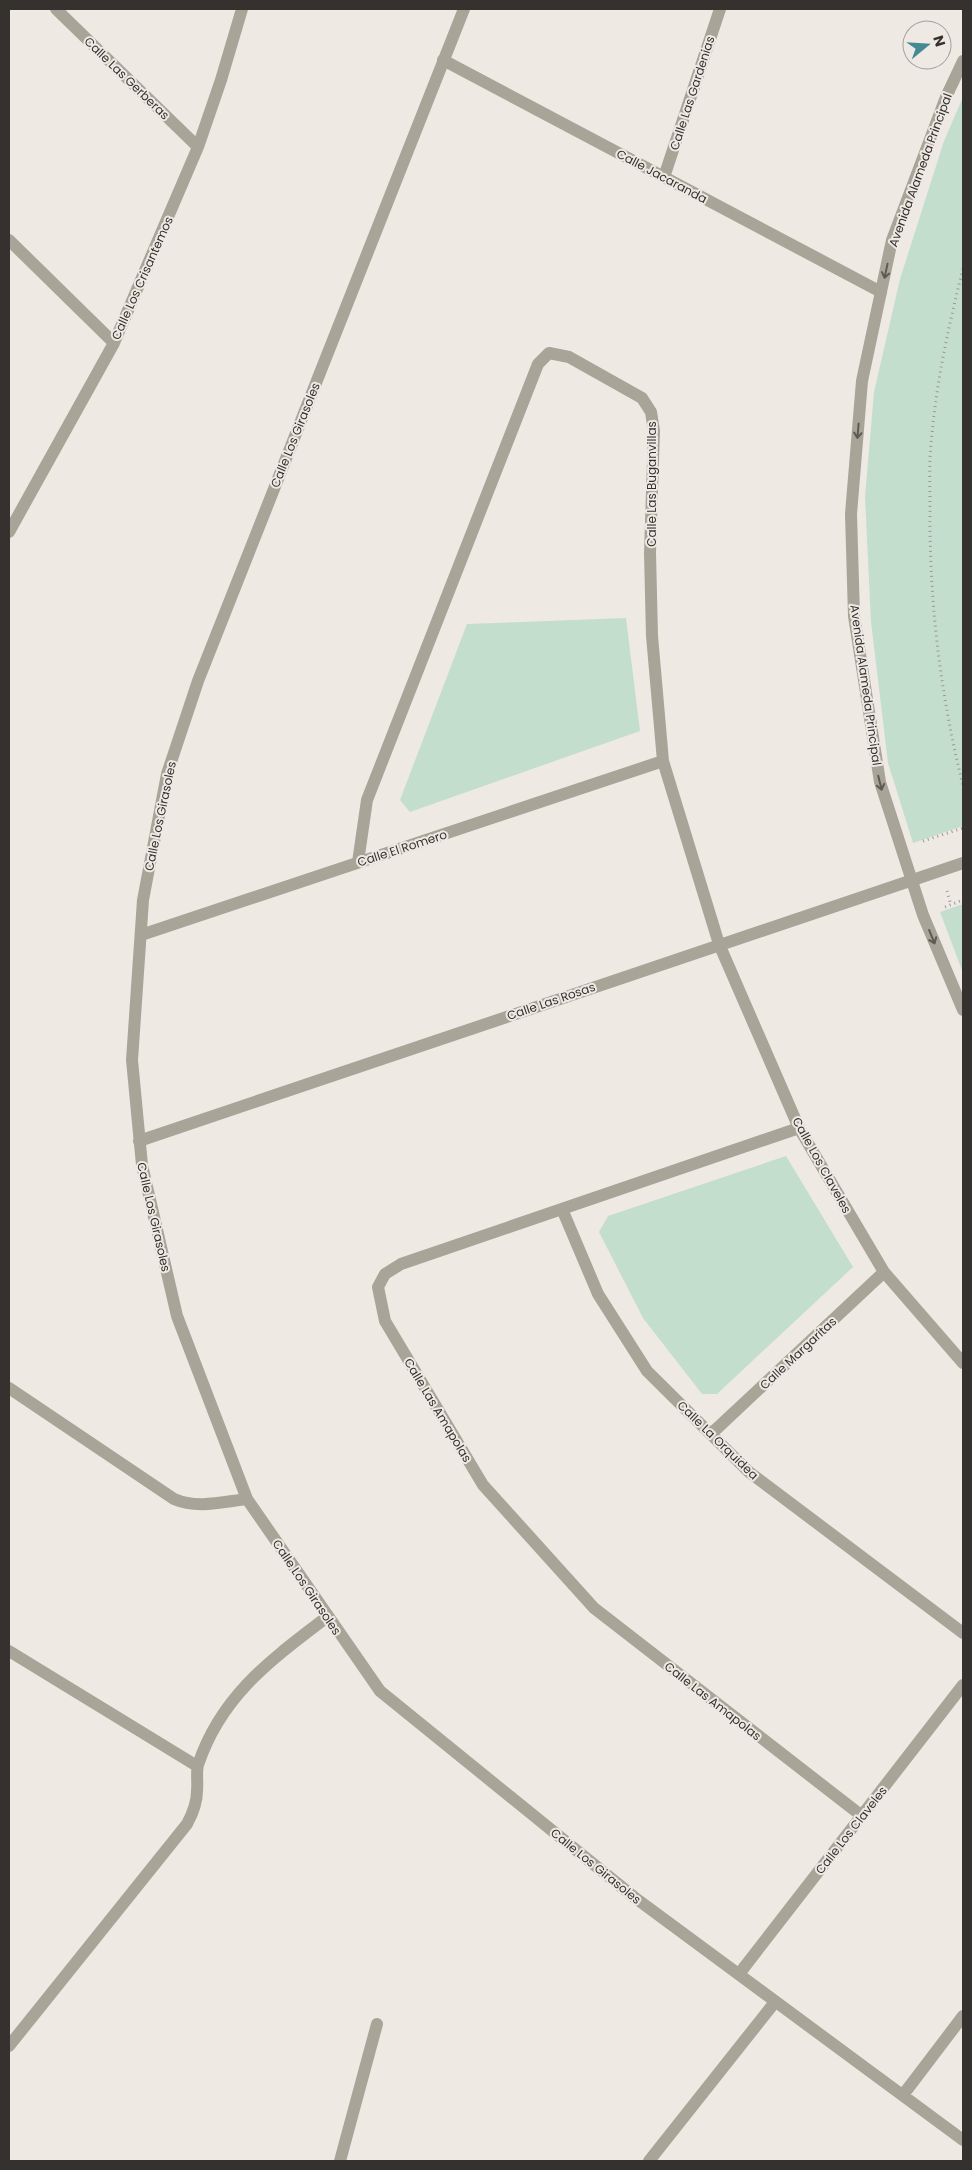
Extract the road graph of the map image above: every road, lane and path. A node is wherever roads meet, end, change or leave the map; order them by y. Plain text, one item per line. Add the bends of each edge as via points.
1 (56, 9) edge
2 (242, 9) edge
3 (464, 9) edge
4 (720, 9) edge
5 (443, 60) junction
6 (963, 61) edge
7 (198, 146) junction
8 (664, 177) junction
9 (9, 240) edge
10 (963, 269) edge
11 (881, 292) junction
12 (114, 343) junction
13 (10, 528) edge
14 (663, 761) junction
15 (963, 786) edge
16 (963, 828) edge
17 (921, 842) dead end
18 (358, 862) junction
19 (963, 863) edge
20 (911, 880) junction
21 (963, 900) edge
22 (938, 909) dead end
23 (141, 934) junction
24 (720, 944) junction
25 (963, 1010) edge
26 (800, 1128) junction
27 (139, 1141) junction
28 (562, 1209) junction
29 (884, 1272) junction
30 (963, 1363) edge
31 (9, 1388) edge
32 (711, 1434) junction
33 (247, 1499) junction
34 (327, 1617) junction
35 (963, 1633) edge
36 (9, 1651) edge
37 (963, 1684) edge
38 (197, 1766) junction
39 (862, 1816) junction
40 (739, 1974) junction
41 (775, 2002) junction
42 (963, 2016) edge
43 (377, 2024) dead end
44 (9, 2046) edge
45 (903, 2095) junction
46 (963, 2140) edge
47 (340, 2161) edge
48 (649, 2161) edge

1 - 7 street, Calle Las Gerberas
2 - 7 street, Calle Los Crisantemos via 222,80
3 - 5 street, Calle Los Girasoles
4 - 8 street, Calle Las Gardenias
5 - 8 street, Calle Jacaranda
5 - 23 street, Calle Los Girasoles via 198,681 167,774 143,900
6 -> 11 street, Avenida Alameda Principal via 946,97 892,240
7 - 12 street, Calle Los Crisantemos
8 - 11 street, Calle Jacaranda
9 - 12 street
10 - 15 path via 950,322 930,446 930,540 936,633 949,728
11 -> 20 street, Avenida Alameda Principal via 861,391 851,514 854,616 880,782
12 - 13 street, Calle Los Crisantemos
14 - 18 street, Calle El Romero
14 - 18 street, Calle Las Buganvillas via 652,636 650,553 654,431 651,412 642,398 569,357 549,353 538,364 367,800
14 - 24 street, Calle Las Buganvillas
16 - 17 path
18 - 23 street, Calle El Romero
19 - 20 street, Calle Las Rosas
20 - 24 street, Calle Las Rosas
20 -> 25 street, Avenida Alameda Principal
21 - 22 path
23 - 27 street, Calle Los Girasoles via 132,1060
24 - 26 street, Calle Los Claveles
24 - 27 street, Calle Las Rosas
26 - 28 street, Calle Las Amapolas
26 - 29 street, Calle Los Claveles
27 - 33 street, Calle Los Girasoles via 177,1316
28 - 32 street, Calle La Orquidea via 598,1294 647,1372
28 - 39 street, Calle Las Amapolas via 401,1264 385,1274 378,1287 385,1321 483,1485 594,1608
29 - 30 street, Calle Los Claveles
29 - 32 street, Calle Margaritas
31 - 33 street via 174,1499 186,1504
32 - 35 street, Calle La Orquidea via 749,1472
33 - 34 street, Calle Los Girasoles
34 - 38 street via 267,1663 225,1708
34 - 40 street, Calle Los Girasoles via 380,1691 634,1897
36 - 38 street
37 - 39 street, Calle Los Claveles
38 - 44 street via 197,1794 194,1811 187,1824
39 - 40 street, Calle Los Claveles
40 - 41 street, Calle Los Girasoles
41 - 45 street, Calle Los Girasoles
41 - 48 street
42 - 45 street
43 - 47 street
45 - 46 street, Calle Los Girasoles

